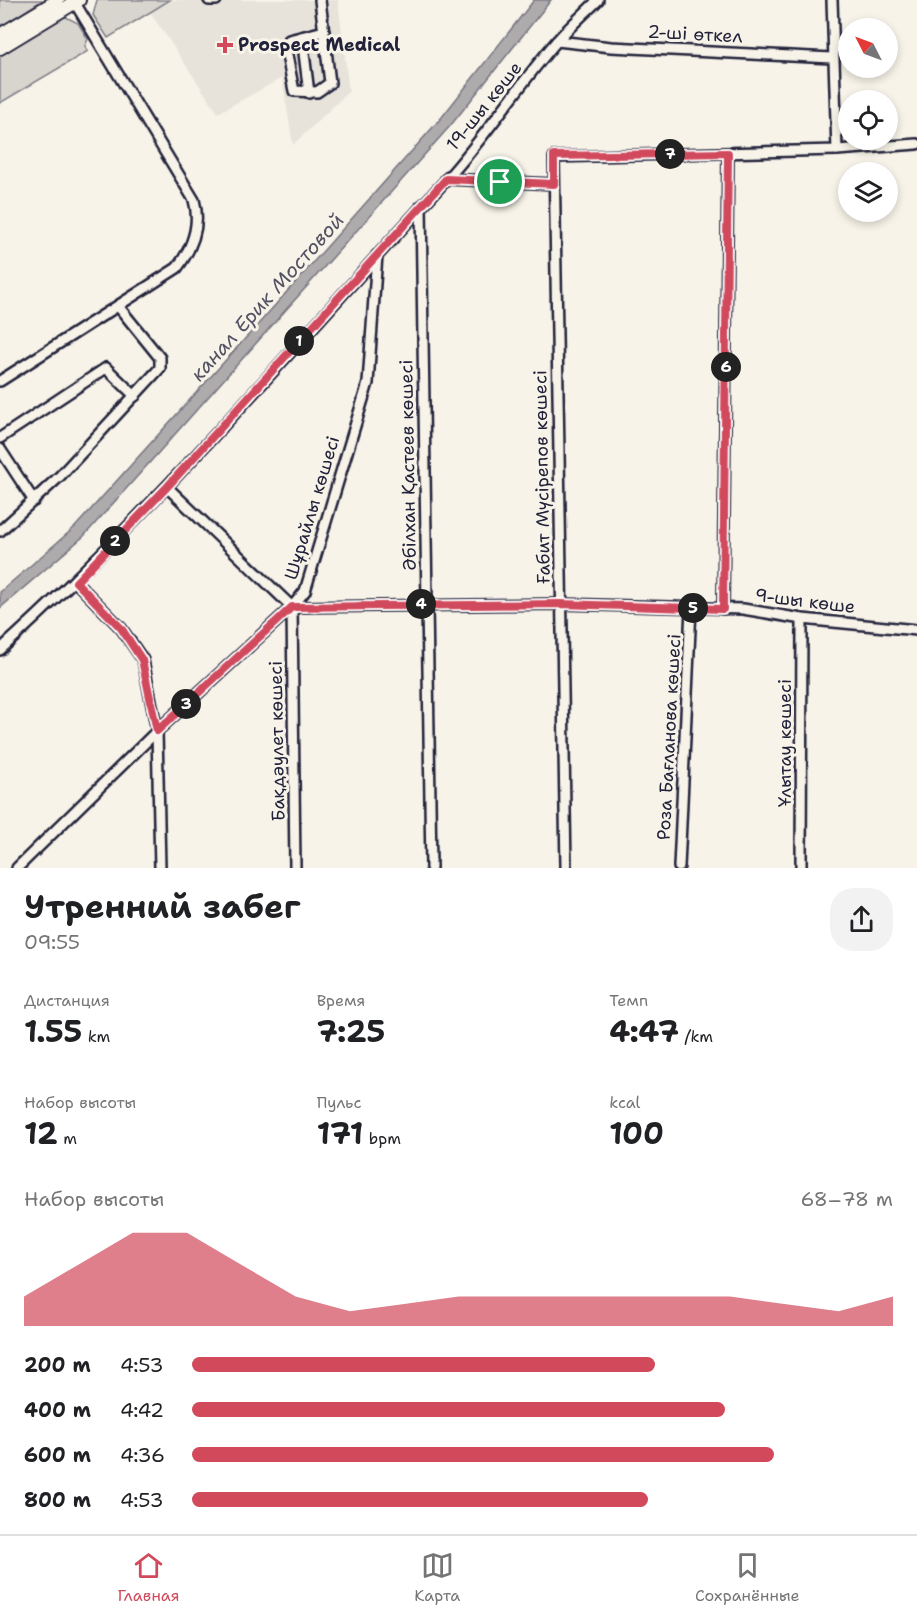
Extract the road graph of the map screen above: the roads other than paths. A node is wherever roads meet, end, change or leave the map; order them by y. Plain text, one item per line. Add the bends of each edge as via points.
1 (58, 0) edge
2 (209, 0) edge
3 (216, 0) edge
4 (320, 0) edge
5 (598, 0) edge
6 (832, 0) edge
7 (77, 1) edge
8 (324, 31) junction
9 (0, 35) edge
10 (302, 37) junction
11 (557, 41) junction
12 (0, 48) edge
13 (832, 58) junction
14 (309, 93) junction
15 (917, 144) edge
16 (837, 150) junction
17 (728, 153) junction
18 (446, 179) junction
19 (554, 184) junction
20 (421, 206) junction
21 (377, 255) junction
22 (118, 306) junction
23 (0, 381) edge
24 (135, 396) junction
25 (0, 438) edge
26 (0, 449) edge
27 (167, 487) junction
28 (34, 501) junction
29 (0, 531) edge
30 (76, 582) junction
31 (426, 604) junction
32 (560, 604) junction
33 (292, 607) junction
34 (691, 608) junction
35 (723, 609) junction
36 (802, 619) junction
37 (917, 630) edge
38 (0, 650) edge
39 (157, 731) junction
40 (679, 867) edge
41 (17, 868) edge
42 (160, 868) edge
43 (295, 868) edge
44 (431, 868) edge
45 (566, 868) edge
46 (801, 868) edge

1 - 9 main road
2 - 3 street
4 - 8 street
5 - 11 street, 19-шы көше
6 - 13 street
7 - 12 main road
7 - 22 street via 194,200 198,214 192,244 177,268
8 - 10 street
8 - 14 street via 330,82
10 - 14 street
10 - 14 street via 285,45 294,90
11 - 13 street, 2-шi өткел
11 - 18 street, 19-шы көше
13 - 16 street
15 - 16 street
16 - 17 street
17 - 19 street, Ғабит Мүсірепов көшесi via 554,156
17 - 35 street
18 - 19 street
18 - 20 street, 19-шы көше
19 - 32 street, Ғабит Мүсірепов көшесi
20 - 21 street, 19-шы көше
20 - 31 street, Әбілхан Қастеев көшесi
21 - 27 street, 19-шы көше
21 - 33 street, Шұрайлы көшесі via 368,383 304,591
22 - 23 street
22 - 24 street via 160,358 160,368
24 - 25 street via 106,368
24 - 28 street
26 - 28 street
27 - 30 street, 19-шы көше
27 - 33 street
28 - 29 street
30 - 38 street, 19-шы көше
30 - 39 street via 121,628 142,660
31 - 32 street, 9-шы көше
31 - 33 street, 9-шы көше
31 - 44 street, Әбілхан Қастеев көшесi
32 - 34 street, 9-шы көше
32 - 45 street, Ғабит Мүсірепов көшесi
33 - 39 street, Шұрайлы көшесі
33 - 43 street, Бақдәулет көшесi
34 - 35 street, 9-шы көше
34 - 40 street, Роза Бағланова көшесi
35 - 36 street, 9-шы көше
36 - 37 street, 9-шы көше
36 - 46 street, Ұлытау көшесi
39 - 41 street, Шұрайлы көшесі
39 - 42 street

